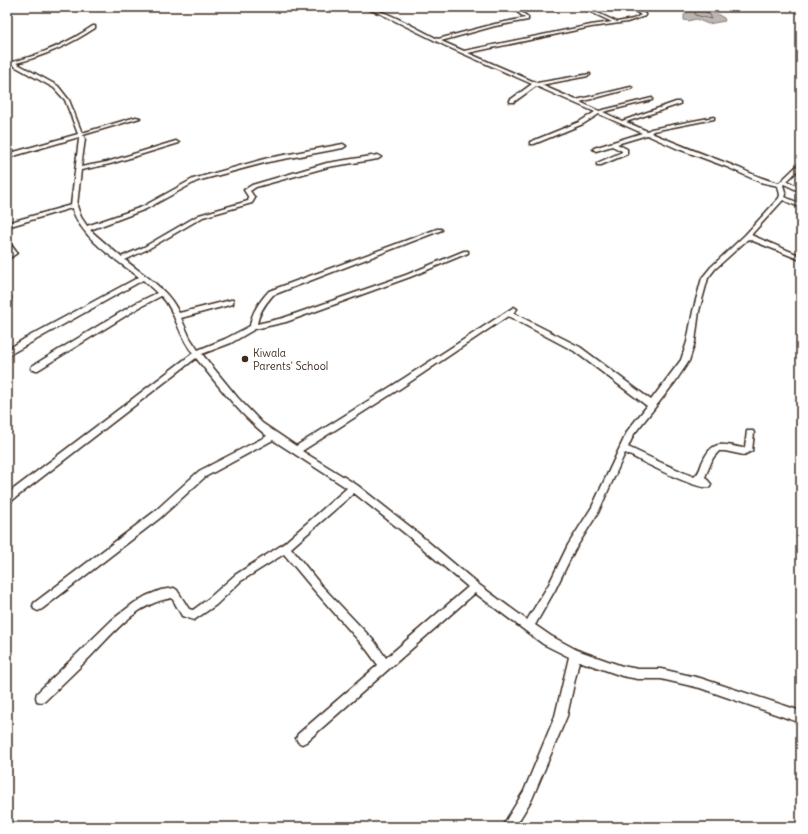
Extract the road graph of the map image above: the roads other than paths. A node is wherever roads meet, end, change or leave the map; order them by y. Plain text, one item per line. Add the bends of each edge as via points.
1 (363, 7) edge
2 (371, 7) edge
3 (549, 7) edge
4 (582, 7) edge
5 (631, 7) edge
6 (797, 7) edge
7 (517, 8) edge
8 (801, 8) edge
9 (555, 9) dead end
10 (615, 22) junction
11 (94, 27) dead end
12 (439, 40) junction
13 (465, 52) junction
14 (10, 62) edge
15 (588, 74) dead end
16 (537, 84) junction
17 (632, 88) dead end
18 (650, 99) dead end
19 (512, 101) dead end
20 (575, 102) junction
21 (678, 103) dead end
22 (599, 112) junction
23 (138, 118) dead end
24 (712, 118) dead end
25 (623, 122) junction
26 (648, 133) junction
27 (81, 134) junction
28 (176, 143) dead end
29 (532, 143) dead end
30 (612, 144) junction
31 (343, 146) dead end
32 (596, 149) dead end
33 (7, 156) edge
34 (378, 157) dead end
35 (599, 164) dead end
36 (801, 164) edge
37 (78, 169) junction
38 (782, 183) junction
39 (801, 190) edge
40 (782, 198) junction
41 (801, 206) edge
42 (75, 210) junction
43 (7, 225) edge
44 (86, 229) junction
45 (439, 230) dead end
46 (747, 236) junction
47 (7, 243) edge
48 (466, 252) dead end
49 (7, 258) edge
50 (801, 258) edge
51 (121, 259) junction
52 (144, 277) junction
53 (162, 293) junction
54 (7, 296) edge
55 (231, 302) dead end
56 (7, 304) edge
57 (178, 316) junction
58 (253, 327) junction
59 (7, 353) edge
60 (198, 353) junction
61 (35, 368) dead end
62 (652, 404) junction
63 (750, 433) dead end
64 (273, 436) junction
65 (623, 448) junction
66 (295, 451) junction
67 (354, 488) junction
68 (7, 499) edge
69 (285, 548) junction
70 (475, 587) junction
71 (38, 606) dead end
72 (528, 627) junction
73 (575, 654) junction
74 (385, 665) junction
75 (41, 697) dead end
76 (801, 717) edge
77 (302, 738) dead end
78 (508, 827) edge

1 - 2 street
2 - 12 street
3 - 9 street
4 - 10 street
5 - 10 street via 644,15
6 - 8 street
7 - 12 street via 527,19
10 - 13 street
11 - 14 street via 43,54
12 - 13 street
13 - 16 street
14 - 27 street via 61,92
15 - 16 street
16 - 19 street
16 - 20 street
17 - 20 street
18 - 22 street
20 - 22 street
21 - 25 street
22 - 25 street
22 - 29 street via 581,123
23 - 27 street
24 - 26 street via 651,130
25 - 26 street
26 - 30 street
26 - 38 street via 756,178
27 - 33 street
27 - 37 street
28 - 37 street
30 - 32 street
30 - 35 street via 625,150 624,153
31 - 44 street via 211,174 139,210
34 - 51 street via 327,165 254,186 247,190 252,198 250,202 201,216 146,248
36 - 38 street
37 - 42 street
38 - 39 street
38 - 40 street
40 - 41 street
40 - 46 street
42 - 43 street
42 - 44 street
44 - 51 street
45 - 58 street via 271,293 255,316
46 - 50 street
46 - 62 street via 705,278 685,361
47 - 49 street via 14,253
48 - 58 street via 408,276 284,320
51 - 52 street
52 - 53 street
52 - 59 street via 26,340
53 - 57 street
53 - 61 street
54 - 56 street
55 - 57 street
57 - 60 street via 184,335
58 - 60 street
60 - 64 street via 246,412
60 - 68 street
62 - 65 street via 631,432
62 - 66 street via 577,350 511,311
63 - 65 street via 750,449 744,452 721,447 713,451 698,480 661,467
64 - 66 street
64 - 71 street via 202,474 157,515
65 - 72 street via 596,510 571,548
66 - 67 street
67 - 69 street
67 - 70 street
69 - 74 street
69 - 75 street via 238,578 194,615 186,613 174,593 152,598 122,617
70 - 72 street
70 - 74 street
72 - 73 street
73 - 76 street via 622,672 661,674 700,683
73 - 78 street via 561,716 528,795
74 - 77 street

